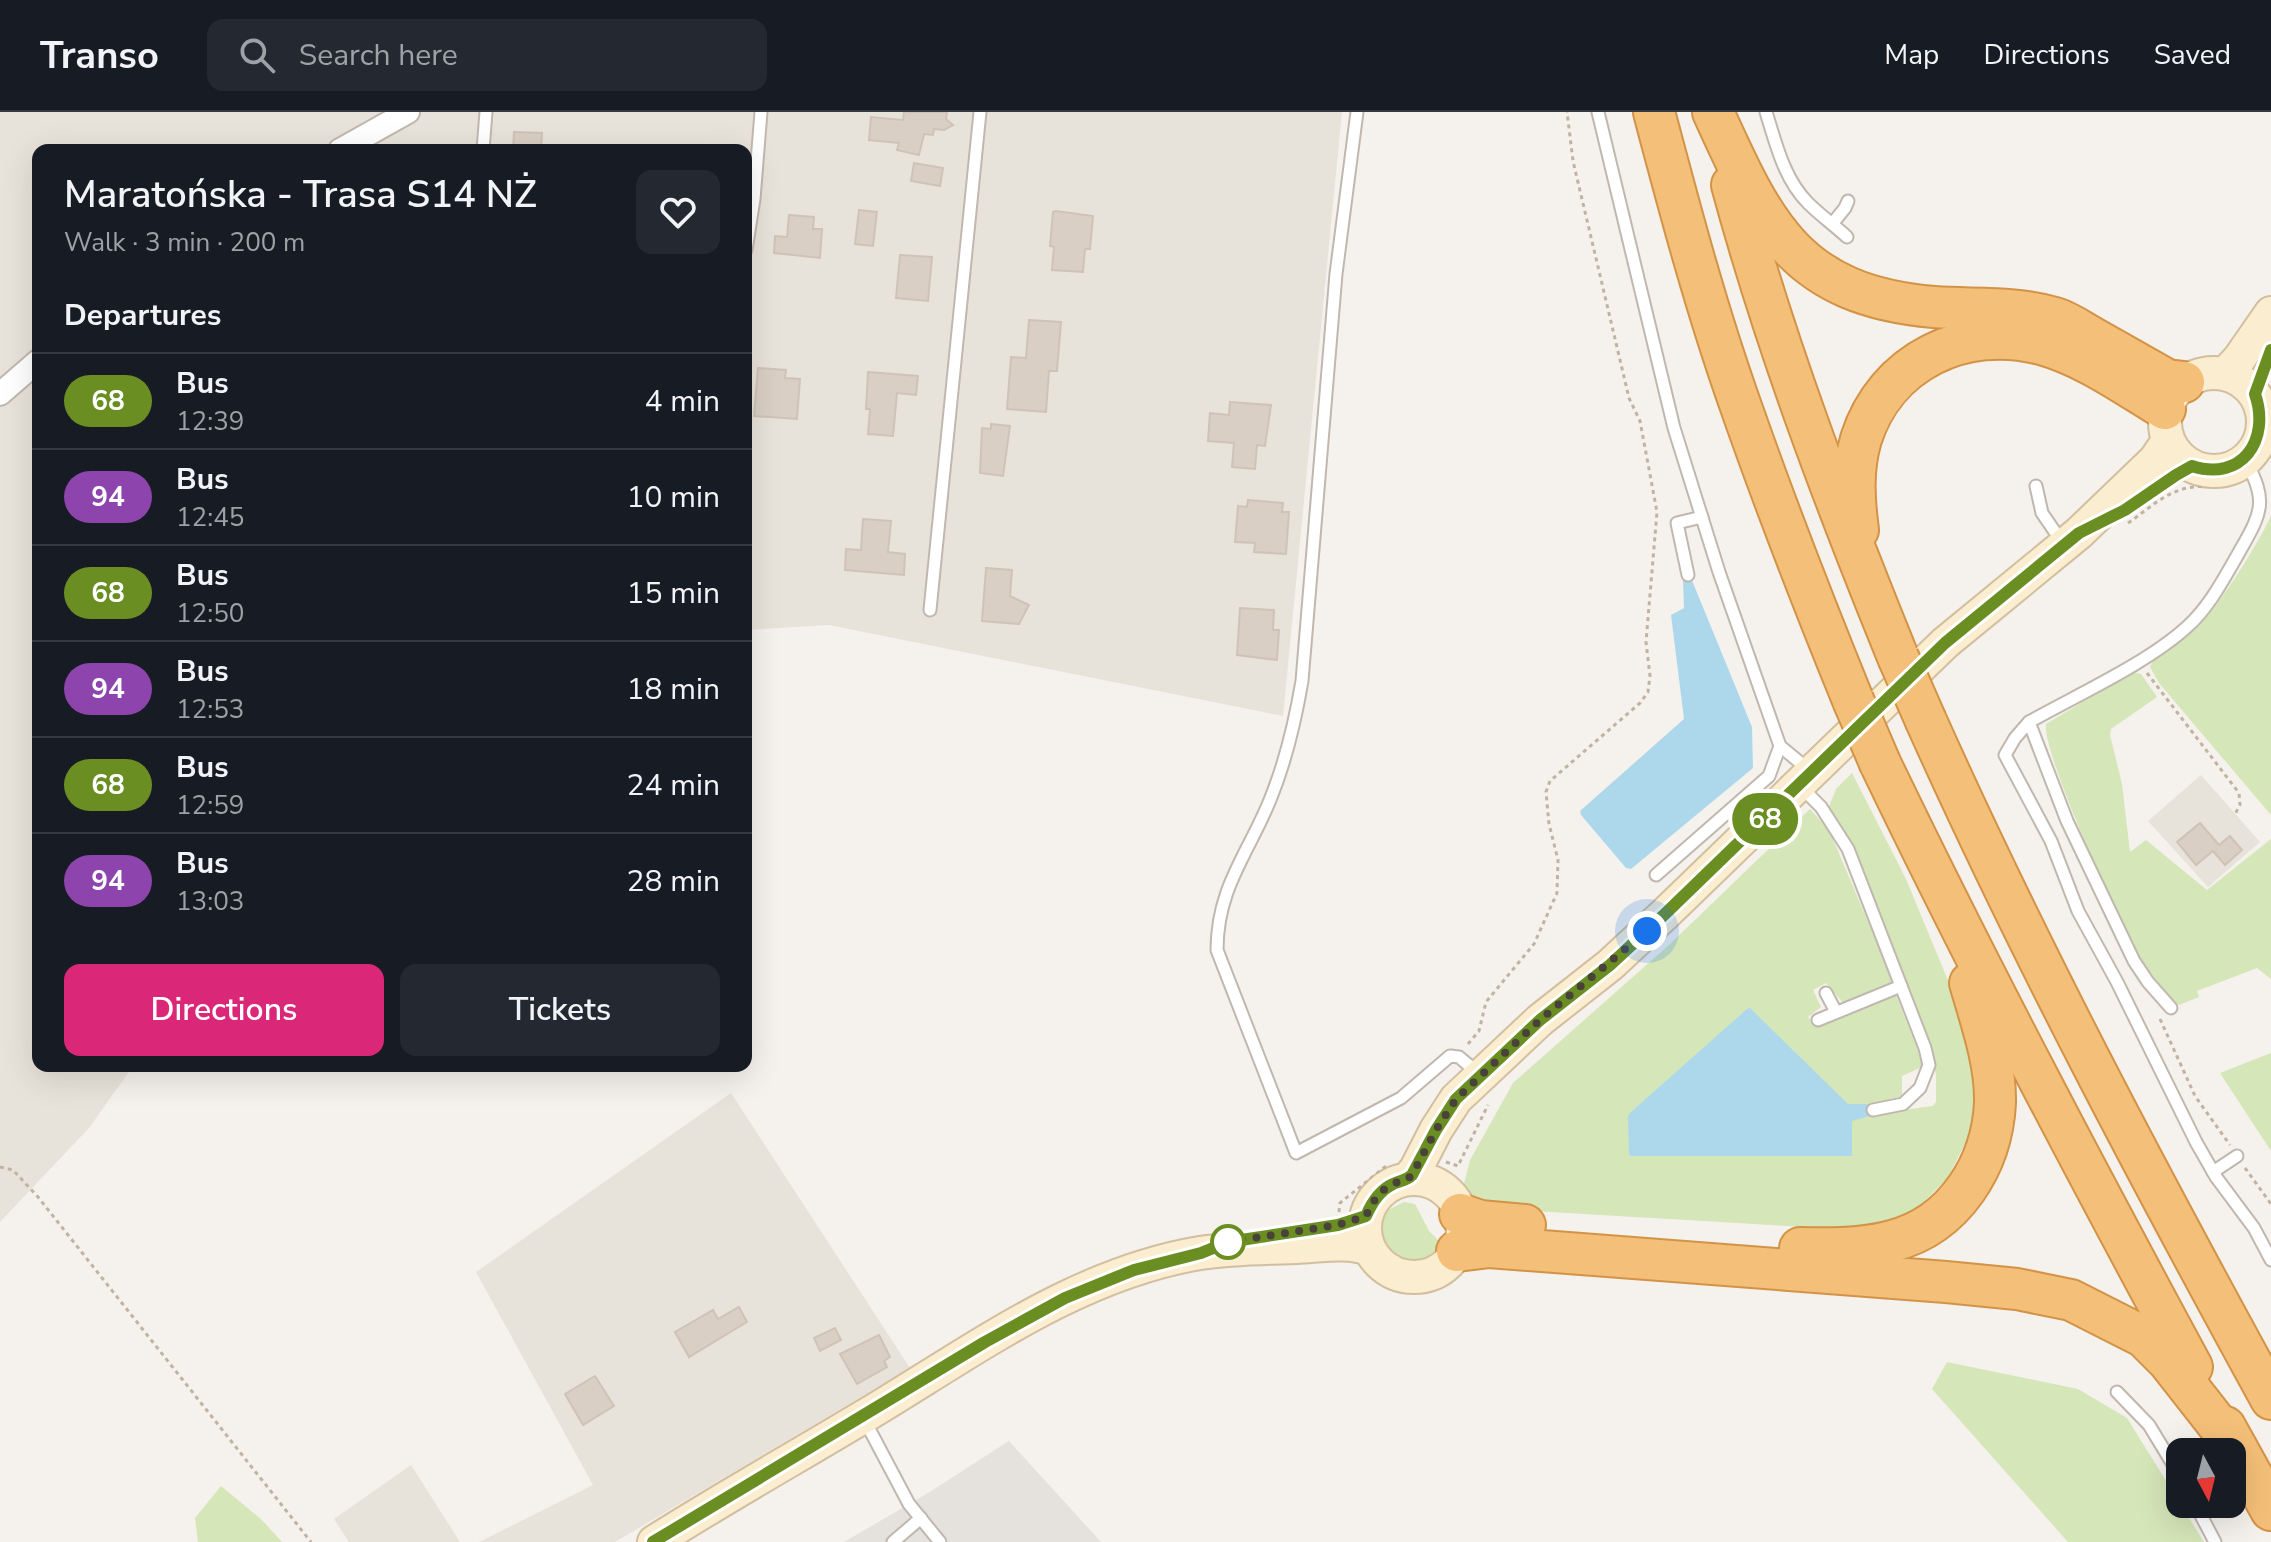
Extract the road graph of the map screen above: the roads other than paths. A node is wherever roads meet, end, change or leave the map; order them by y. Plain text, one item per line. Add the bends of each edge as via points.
1 (408, 112) edge
2 (486, 112) edge
3 (761, 112) edge
4 (980, 112) edge
5 (1357, 112) edge
6 (1598, 112) edge
7 (1654, 112) edge
8 (1712, 112) edge
9 (1766, 112) edge
10 (351, 144) edge
11 (483, 144) edge
12 (1848, 201) dead end
13 (752, 212) edge
14 (1832, 224) junction
15 (1847, 237) dead end
16 (2271, 313) edge
17 (2271, 350) edge
18 (32, 366) edge
19 (2225, 374) junction
20 (0, 394) edge
21 (2255, 394) junction
22 (2172, 411) junction
23 (2245, 460) junction
24 (2192, 466) junction
25 (2036, 486) dead end
26 (1702, 517) junction
27 (2072, 539) junction
28 (1864, 573) junction
29 (1688, 575) dead end
30 (930, 610) dead end
31 (2029, 722) junction
32 (1780, 746) junction
33 (1806, 780) junction
34 (1656, 875) dead end
35 (1949, 906) junction
36 (1901, 986) junction
37 (1826, 993) dead end
38 (2171, 1008) dead end
39 (1836, 1012) junction
40 (1818, 1020) dead end
41 (1471, 1067) junction
42 (1873, 1110) dead end
43 (2237, 1156) road end
44 (1401, 1169) junction
45 (2213, 1172) junction
46 (1348, 1214) junction
47 (1454, 1218) junction
48 (1369, 1249) junction
49 (1201, 1253) junction
50 (2271, 1260) edge
51 (2117, 1392) dead end
52 (2271, 1399) edge
53 (863, 1417) junction
54 (2228, 1438) edge
55 (2231, 1438) edge
56 (2166, 1453) edge
57 (2246, 1465) edge
58 (2271, 1510) edge
59 (921, 1518) junction
60 (2202, 1518) edge
61 (654, 1542) edge
62 (893, 1542) edge
63 (940, 1542) edge
64 (2215, 1542) edge

1 - 10 street
2 - 11 lane
3 - 13 lane
4 - 30 lane
5 - 41 lane via 1336,274 1293,736 1269,802 1229,882 1217,950 1296,1153 1401,1098 1450,1056
6 - 26 lane via 1674,428
7 - 35 highway, bridge via 1739,401 1799,566 1880,763
8 - 22 highway via 1748,189 1777,234 1838,284 1895,303 2017,310 2059,319 2167,380
8 - 28 highway via 1781,349
9 - 14 lane via 1794,185
12 - 14 lane
14 - 15 lane
16 - 19 main road
17 - 21 main road
18 - 20 street
19 - 21 main road
19 - 22 main road via 2204,373
21 - 23 main road via 2263,429
22 - 24 main road via 2182,460
22 - 27 main road via 2155,460
22 - 28 highway via 2083,360 2039,344 2005,338 1939,350 1892,383 1861,440 1854,497
23 - 24 main road via 2220,471
23 - 31 lane via 2257,478 2261,500 2255,523 2197,616 2137,661
24 - 27 main road
25 - 27 lane via 2042,513
26 - 29 lane via 1677,523
26 - 32 lane
27 - 33 main road via 1945,643
28 - 52 highway, bridge via 1998,879
31 - 38 lane via 2067,821 2134,961
31 - 45 lane via 2005,755 2051,841 2078,911
32 - 33 lane
32 - 34 lane via 1769,776
33 - 36 lane via 1848,849
33 - 41 main road via 1610,965
35 - 47 highway via 1992,1065 1995,1101 1983,1164 1946,1212 1923,1227 1895,1241 1804,1248
35 - 55 highway
36 - 39 lane
36 - 42 lane via 1929,1065 1920,1088 1903,1104
37 - 39 lane
39 - 40 lane
41 - 44 main road via 1449,1110
41 - 47 main road via 1442,1161 1441,1178
43 - 45 lane
44 - 46 main road via 1393,1184
44 - 47 main road via 1434,1183
45 - 50 lane
46 - 48 main road via 1365,1233
46 - 49 main road
47 - 48 main road via 1447,1264 1434,1273 1403,1276 1376,1260
47 - 54 highway via 1489,1247 1946,1282 2071,1300 2144,1337
48 - 49 main road via 1354,1245
49 - 53 main road via 1134,1270 1048,1306
51 - 56 lane via 2149,1425
53 - 59 lane
53 - 61 main road
57 - 58 highway
59 - 62 lane
59 - 63 lane
60 - 64 lane

